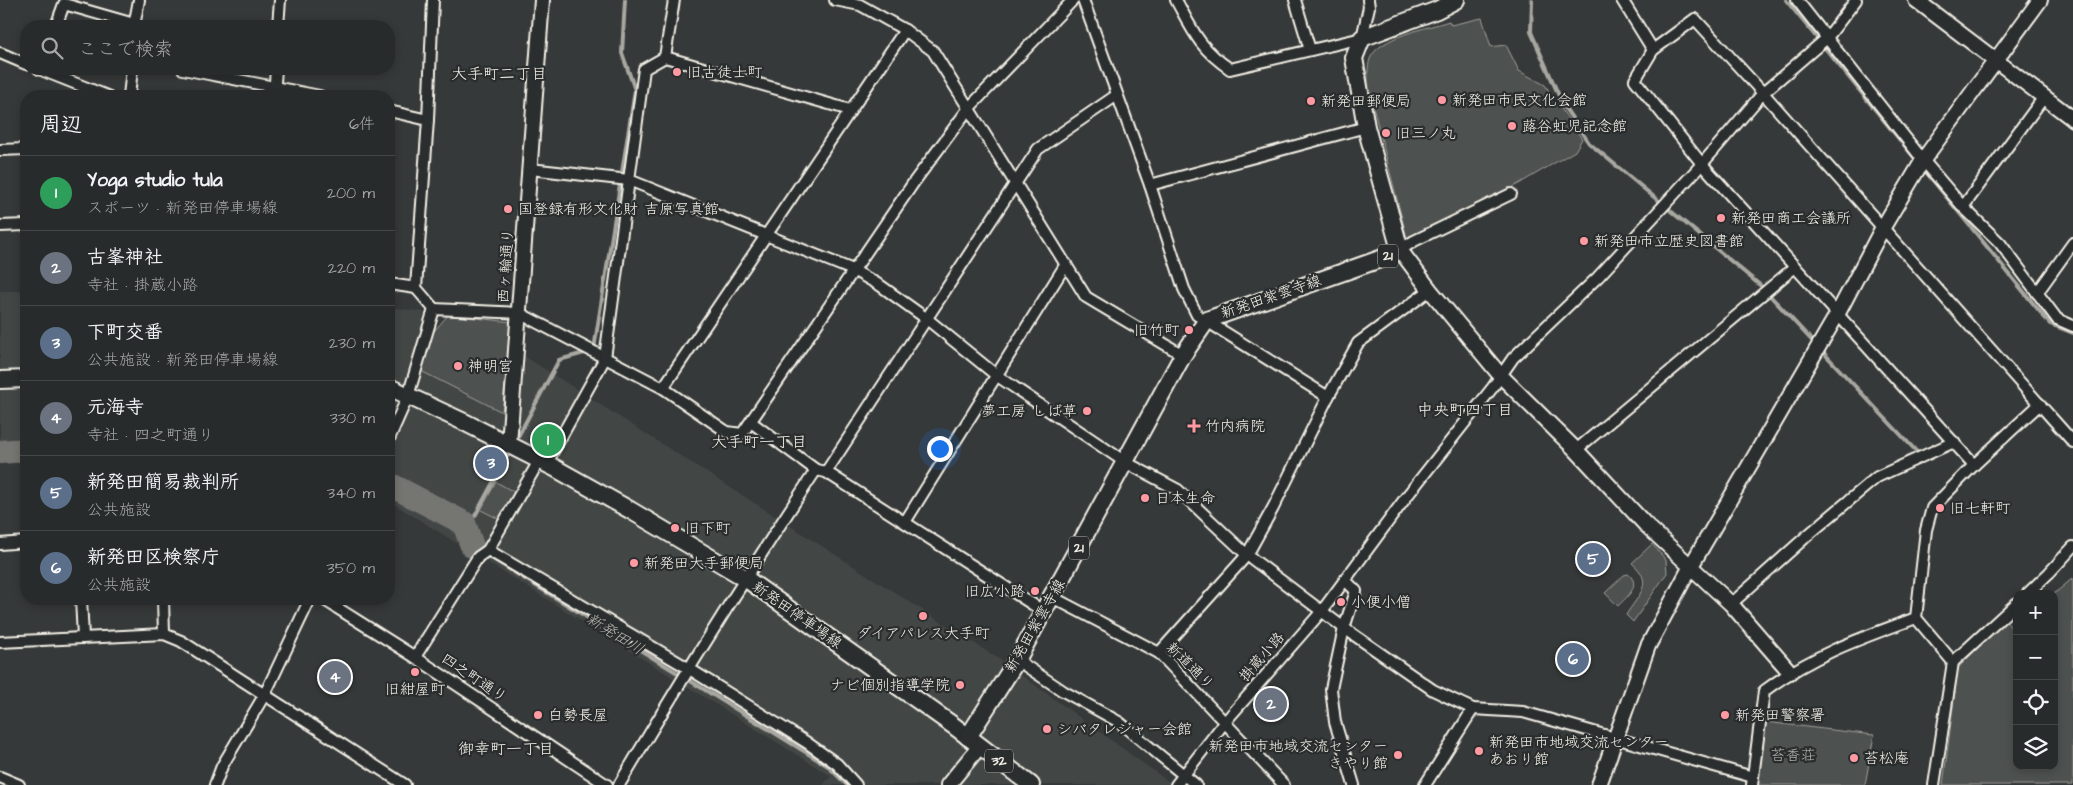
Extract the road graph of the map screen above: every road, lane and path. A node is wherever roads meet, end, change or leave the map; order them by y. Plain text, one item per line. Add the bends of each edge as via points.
1 (139, 0) edge
2 (280, 0) edge
3 (433, 0) edge
4 (542, 0) edge
5 (674, 0) edge
6 (834, 0) edge
7 (1084, 0) edge
8 (1176, 0) edge
9 (1295, 0) edge
10 (1368, 0) edge
11 (1456, 0) edge
12 (1622, 0) edge
13 (1796, 0) edge
14 (1856, 0) edge
15 (1916, 0) edge
16 (2040, 0) edge
17 (1068, 1) edge
18 (65, 2) edge
19 (58, 20) edge
20 (119, 20) edge
21 (135, 20) edge
22 (278, 20) edge
23 (905, 30) junction
24 (1362, 38) junction
25 (1827, 38) junction
26 (1310, 50) junction
27 (1653, 50) junction
28 (0, 53) edge
29 (665, 57) junction
30 (20, 61) edge
31 (1995, 61) junction
32 (55, 75) edge
33 (131, 75) edge
34 (208, 75) edge
35 (275, 75) edge
36 (92, 90) edge
37 (130, 90) edge
38 (270, 90) edge
39 (274, 90) edge
40 (1763, 92) junction
41 (1117, 95) junction
42 (2044, 97) junction
43 (969, 108) junction
44 (850, 110) junction
45 (395, 112) edge
46 (2073, 118) edge
47 (428, 120) junction
48 (1366, 127) junction
49 (20, 149) edge
50 (0, 150) edge
51 (1923, 160) junction
52 (1702, 164) junction
53 (530, 169) junction
54 (629, 180) junction
55 (1016, 184) junction
56 (1150, 185) junction
57 (1510, 194) dead end
58 (1963, 207) junction
59 (20, 225) edge
60 (0, 226) edge
61 (1882, 229) junction
62 (766, 234) junction
63 (2073, 243) edge
64 (1400, 250) junction
65 (1066, 264) junction
66 (1795, 267) junction
67 (853, 270) junction
68 (395, 285) edge
69 (416, 288) junction
70 (1430, 290) junction
71 (2037, 293) junction
72 (434, 309) junction
73 (519, 313) junction
74 (1838, 313) junction
75 (927, 319) junction
76 (1206, 320) junction
77 (2073, 326) edge
78 (1183, 355) junction
79 (605, 358) junction
80 (996, 375) junction
81 (1500, 375) junction
82 (20, 378) edge
83 (0, 380) edge
84 (663, 388) junction
85 (395, 390) edge
86 (408, 396) junction
87 (1328, 397) junction
88 (2040, 404) junction
89 (751, 422) junction
90 (395, 425) edge
91 (1954, 442) junction
92 (2073, 442) edge
93 (509, 444) junction
94 (1576, 450) junction
95 (543, 462) junction
96 (1125, 462) junction
97 (1974, 465) junction
98 (821, 471) junction
99 (905, 522) junction
100 (20, 542) edge
101 (0, 544) edge
102 (2073, 547) edge
103 (488, 550) junction
104 (1247, 555) junction
105 (1691, 566) junction
106 (745, 578) junction
107 (1345, 580) junction
108 (2031, 590) edge
109 (1048, 604) junction
110 (1731, 604) junction
111 (81, 605) edge
112 (163, 605) edge
113 (307, 605) edge
114 (333, 605) edge
115 (2013, 607) edge
116 (1322, 611) junction
117 (1916, 618) junction
118 (1344, 628) junction
119 (164, 634) junction
120 (83, 638) junction
121 (0, 642) edge
122 (1159, 653) junction
123 (415, 657) junction
124 (1017, 660) junction
125 (1953, 662) junction
126 (688, 668) junction
127 (1790, 672) junction
128 (265, 694) junction
129 (1473, 710) junction
130 (1224, 723) junction
131 (1615, 738) junction
132 (974, 742) junction
133 (1183, 775) junction
134 (0, 777) edge
135 (1752, 781) edge
136 (19, 785) edge
137 (215, 785) edge
138 (405, 785) edge
139 (607, 785) edge
140 (619, 785) edge
141 (856, 785) edge
142 (948, 785) edge
143 (1030, 785) edge
144 (1176, 785) edge
145 (1196, 785) edge
146 (1284, 785) edge
147 (1354, 785) edge
148 (1425, 785) edge
149 (1599, 785) edge
150 (1934, 785) edge

1 - 21 street
2 - 22 street
3 - 47 street
4 - 53 street, 西ヶ輪通り
5 - 29 street
6 - 23 street via 860,6
7 - 41 street
8 - 26 street via 1198,42 1230,69
9 - 26 street
10 - 24 street
11 - 24 main road
12 - 27 street
13 - 25 street
14 - 25 street, 掛蔵小路
15 - 31 street
16 - 31 street
17 - 43 street
18 - 19 street
18 - 20 street
23 - 43 street via 933,51
23 - 44 street
24 - 26 street
24 - 48 main road, 21 via 1354,58
25 - 40 street, 掛蔵小路
25 - 51 street
27 - 40 street via 1695,19
27 - 52 street via 1635,80
28 - 30 street
29 - 44 street
29 - 54 street via 644,69
31 - 42 street
31 - 51 street
32 - 36 street
33 - 37 street
34 - 38 street
35 - 39 street
40 - 52 street, 掛蔵小路
40 - 61 street
41 - 55 street via 1038,149
41 - 56 street
42 - 46 street
42 - 58 street
43 - 55 street
43 - 67 street
44 - 62 street
45 - 47 street
47 - 69 street
48 - 56 street
48 - 64 main road, 21
49 - 50 street
51 - 58 street
51 - 61 street
52 - 66 street
52 - 81 street, 掛蔵小路 via 1598,277 1513,358
53 - 54 street
53 - 73 street, 西ヶ輪通り
54 - 62 street
54 - 79 street
55 - 65 street
55 - 75 street
56 - 76 street via 1184,290 1197,315
57 - 64 street
58 - 71 street via 2000,243
59 - 60 street
61 - 74 street
61 - 88 street
62 - 67 street
62 - 84 street
63 - 71 street
64 - 70 street
64 - 76 main road, 新発田紫雲寺線 / 21
65 - 78 street via 1086,296
65 - 80 street
66 - 74 street
66 - 94 street
67 - 75 street
67 - 89 street
68 - 69 street
69 - 72 street
70 - 81 street
70 - 87 street via 1358,343
71 - 77 street via 2057,319
72 - 73 street
72 - 86 street
73 - 79 street
73 - 93 street, 西ヶ輪通り
74 - 91 street
74 - 105 street
75 - 80 street
75 - 98 street
76 - 78 main road, 新発田紫雲寺線 / 21
76 - 87 street
78 - 96 main road, 新発田紫雲寺線 / 21
79 - 84 street
79 - 95 street
80 - 96 street
80 - 99 street
81 - 94 street
81 - 107 street, 掛蔵小路
82 - 83 main road
84 - 89 street via 727,432 742,434
85 - 86 main road, 新発田停車場線 / 32
86 - 90 street
86 - 93 main road, 新発田停車場線 / 32
87 - 104 street
88 - 92 street
88 - 97 street
89 - 98 street, 新道通り
91 - 97 street
91 - 110 street via 1877,477
93 - 95 main road, 新発田停車場線 / 32
94 - 105 street
95 - 103 street
95 - 106 main road, 新発田停車場線 / 32
96 - 104 street via 1178,490
96 - 109 main road, 新発田紫雲寺線 / 21
97 - 117 street via 1932,508 1926,530
98 - 99 street, 新道通り
98 - 106 street
99 - 109 street, 新道通り
100 - 101 street
102 - 108 street
103 - 123 street via 478,558
103 - 126 street
104 - 116 street
104 - 122 street
105 - 110 street
105 - 131 street via 1648,646
106 - 126 street
106 - 132 main road, 新発田停車場線 / 32
107 - 116 street, 掛蔵小路
107 - 118 street via 1356,591
109 - 122 street, 新道通り
109 - 124 main road, 新発田紫雲寺線 / 21
110 - 127 street
111 - 120 street
112 - 119 street
113 - 128 street
114 - 123 street, 四之町通り
115 - 125 street
116 - 118 street
116 - 130 street, 掛蔵小路
117 - 125 street
117 - 127 street via 1846,643
118 - 129 street via 1433,690
118 - 147 street via 1331,689 1335,722
119 - 120 street
119 - 128 street via 181,641
120 - 121 street
122 - 130 street, 新道通り
123 - 139 street, 四之町通り
124 - 132 main road, 新発田紫雲寺線 / 21
124 - 133 street via 1063,691 1119,722
125 - 150 street
126 - 140 street
126 - 141 street via 806,742 837,764
127 - 135 street via 1764,691
128 - 137 street via 222,766
128 - 138 street
129 - 131 street via 1523,712
129 - 148 street
130 - 133 street, 掛蔵小路
130 - 146 street, 新道通り
131 - 135 street
131 - 149 street
132 - 142 street
132 - 143 main road, 新発田停車場線 / 32
133 - 144 street, 掛蔵小路
133 - 145 street
134 - 136 street

